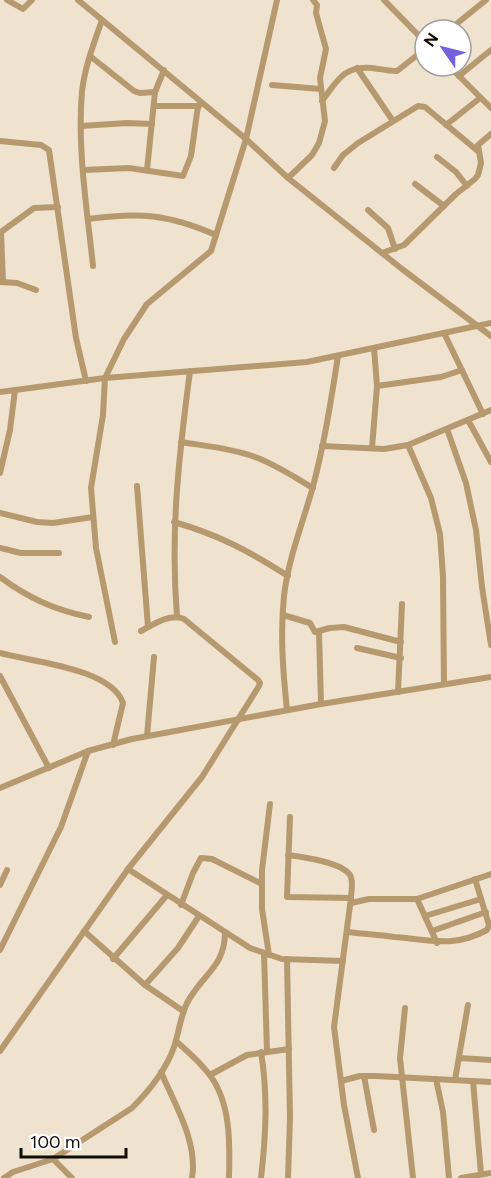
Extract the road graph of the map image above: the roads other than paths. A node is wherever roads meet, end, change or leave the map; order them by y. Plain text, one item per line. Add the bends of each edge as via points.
1 (7, 0) edge
2 (32, 0) edge
3 (78, 0) edge
4 (277, 0) edge
5 (313, 0) edge
6 (384, 0) edge
7 (486, 0) edge
8 (477, 3) edge
9 (461, 18) edge
10 (102, 20) junction
11 (413, 30) edge
12 (490, 53) edge
13 (90, 56) junction
14 (413, 59) edge
15 (473, 66) edge
16 (357, 68) junction
17 (164, 70) junction
18 (461, 78) edge
19 (272, 85) dead end
20 (321, 89) junction
21 (155, 92) junction
22 (480, 98) junction
23 (322, 101) junction
24 (154, 106) junction
25 (198, 106) junction
26 (206, 106) junction
27 (491, 108) edge
28 (393, 121) junction
29 (152, 124) junction
30 (446, 125) junction
31 (81, 126) junction
32 (491, 134) edge
33 (246, 140) junction
34 (0, 141) edge
35 (479, 152) junction
36 (437, 157) dead end
37 (334, 168) dead end
38 (84, 170) junction
39 (147, 170) junction
40 (288, 178) junction
41 (415, 184) dead end
42 (467, 186) junction
43 (444, 206) junction
44 (58, 207) junction
45 (368, 210) dead end
46 (88, 219) junction
47 (216, 235) junction
48 (394, 249) junction
49 (382, 253) junction
50 (93, 266) dead end
51 (2, 282) edge
52 (36, 290) dead end
53 (491, 323) edge
54 (479, 325) junction
55 (444, 333) junction
56 (491, 336) edge
57 (374, 348) junction
58 (338, 356) junction
59 (462, 370) junction
60 (190, 372) junction
61 (105, 378) junction
62 (86, 381) junction
63 (377, 386) junction
64 (15, 390) junction
65 (0, 392) edge
66 (491, 410) edge
67 (483, 414) junction
68 (468, 420) junction
69 (447, 429) junction
70 (181, 442) junction
71 (322, 446) junction
72 (408, 446) junction
73 (372, 448) junction
74 (491, 462) edge
75 (0, 473) edge
76 (137, 486) dead end
77 (313, 488) junction
78 (0, 513) edge
79 (93, 517) junction
80 (174, 522) junction
81 (0, 548) edge
82 (59, 553) dead end
83 (288, 576) junction
84 (0, 577) edge
85 (402, 604) dead end
86 (283, 615) junction
87 (177, 616) junction
88 (89, 617) dead end
89 (148, 627) junction
90 (141, 631) dead end
91 (320, 632) junction
92 (115, 642) dead end
93 (401, 642) junction
94 (491, 645) edge
95 (357, 648) dead end
96 (0, 654) edge
97 (154, 657) dead end
98 (401, 658) junction
99 (0, 676) edge
100 (491, 677) edge
101 (444, 684) junction
102 (399, 692) junction
103 (321, 704) junction
104 (287, 710) junction
105 (239, 719) junction
106 (147, 736) junction
107 (112, 745) junction
108 (88, 752) junction
109 (49, 768) junction
110 (0, 788) edge
111 (270, 804) dead end
112 (290, 818) dead end
113 (288, 855) junction
114 (128, 869) junction
115 (7, 870) dead end
116 (491, 874) edge
117 (475, 879) junction
118 (262, 884) junction
119 (0, 885) edge
120 (167, 895) junction
121 (417, 898) junction
122 (481, 899) junction
123 (351, 901) junction
124 (181, 905) junction
125 (486, 912) junction
126 (199, 916) junction
127 (425, 916) junction
128 (490, 927) edge
129 (84, 931) junction
130 (432, 931) junction
131 (225, 932) junction
132 (348, 932) junction
133 (437, 943) junction
134 (0, 950) edge
135 (266, 954) junction
136 (113, 959) junction
137 (287, 959) junction
138 (343, 961) junction
139 (145, 986) junction
140 (468, 1005) dead end
141 (405, 1008) dead end
142 (183, 1011) junction
143 (176, 1041) junction
144 (289, 1049) junction
145 (0, 1051) edge
146 (264, 1052) junction
147 (459, 1058) junction
148 (491, 1058) edge
149 (161, 1072) junction
150 (210, 1075) junction
151 (364, 1076) junction
152 (401, 1077) junction
153 (436, 1079) junction
154 (341, 1080) junction
155 (455, 1080) junction
156 (473, 1081) junction
157 (491, 1082) edge
158 (374, 1130) dead end
159 (53, 1159) junction
160 (491, 1173) edge
161 (481, 1174) junction
162 (4, 1178) edge
163 (72, 1178) edge
164 (192, 1178) edge
165 (229, 1178) edge
166 (261, 1178) edge
167 (288, 1178) edge
168 (358, 1178) edge
169 (413, 1178) edge
170 (449, 1178) edge
171 (461, 1178) edge

1 - 2 street via 23,9
3 - 10 street
4 - 33 street
5 - 20 street via 326,49
6 - 11 street
7 - 8 street
8 - 9 street
10 - 13 street
10 - 17 street
12 - 15 street
13 - 21 street via 134,91
13 - 31 street via 82,89
14 - 16 street via 397,71
16 - 23 street via 343,74
16 - 28 street
17 - 21 street
17 - 26 street
18 - 22 street
19 - 20 street
20 - 23 street
21 - 24 street
22 - 27 street
22 - 30 street
23 - 40 street via 325,121 319,143 308,160
24 - 25 street
24 - 29 street
25 - 26 street
25 - 39 street via 185,175
26 - 33 street
28 - 30 street via 422,106
28 - 37 street via 349,150
29 - 31 street
29 - 39 street
30 - 35 street
31 - 38 street
32 - 35 street via 478,145
33 - 40 street
33 - 47 street
34 - 44 street via 48,148
35 - 42 street via 478,175
36 - 42 street
38 - 39 street
38 - 46 street
40 - 49 street
41 - 43 street
42 - 43 street
43 - 48 street via 410,240
44 - 51 street via 34,208 1,232
44 - 62 street via 76,338
45 - 48 street via 388,228
46 - 47 street via 134,214 158,216
46 - 50 street
47 - 61 street via 211,251 147,304
48 - 49 street
49 - 54 street
51 - 52 street
53 - 54 street
54 - 55 street
54 - 56 street
55 - 57 street
55 - 59 street
57 - 58 street
57 - 63 street
58 - 60 street
58 - 71 street
59 - 63 street via 441,378
59 - 67 street
60 - 61 street
60 - 70 street
61 - 62 street
61 - 79 street via 91,488
62 - 64 street
63 - 73 street
64 - 65 street
64 - 75 street
66 - 67 street
67 - 68 street
68 - 69 street
68 - 74 street
69 - 72 street
69 - 94 street via 466,483 476,530
70 - 77 street via 254,456
70 - 80 street
71 - 73 street
71 - 77 street
72 - 73 street
72 - 101 street via 431,498 440,534
76 - 89 street
77 - 83 street
78 - 79 street via 45,522
79 - 92 street
80 - 83 street via 214,534 252,552
80 - 87 street
81 - 82 street via 41,555
83 - 86 street
84 - 88 street via 43,604
85 - 93 street
86 - 91 street via 308,622 314,632
86 - 104 street via 282,667
87 - 89 street
87 - 105 street via 260,683
89 - 90 street
91 - 93 street via 345,627
91 - 103 street
93 - 98 street
95 - 98 street
96 - 107 street via 83,672 116,690 123,703
97 - 106 street
98 - 102 street
99 - 109 street
100 - 101 street
101 - 102 street
102 - 103 street
103 - 104 street
104 - 105 street
105 - 106 street
105 - 114 street via 202,777
106 - 107 street
107 - 108 street
108 - 109 street
108 - 134 street via 61,827
109 - 110 street
111 - 118 street
112 - 113 street
113 - 123 street via 322,862 350,874
113 - 123 street via 286,897
114 - 120 street
114 - 129 street
115 - 119 street
116 - 117 street
117 - 121 street
117 - 122 street
118 - 124 street via 212,859 201,858
118 - 135 street
120 - 124 street
120 - 136 street
121 - 123 street
121 - 127 street
122 - 125 street
122 - 127 street
123 - 132 street
124 - 126 street
125 - 128 street
125 - 130 street
126 - 131 street
126 - 139 street
127 - 130 street
128 - 133 street via 472,937
129 - 136 street
129 - 145 street
130 - 133 street
131 - 135 street
131 - 142 street via 223,954
132 - 133 street
132 - 138 street
135 - 137 street
135 - 146 street
136 - 139 street
137 - 138 street
137 - 144 street
138 - 154 street via 334,1027
139 - 142 street
140 - 147 street
141 - 152 street
142 - 143 street
143 - 149 street
143 - 150 street
144 - 146 street
144 - 167 street
146 - 150 street via 247,1055
146 - 166 street via 267,1105
147 - 148 street
147 - 155 street
149 - 159 street via 132,1108
149 - 164 street via 191,1144
150 - 165 street via 225,1108
151 - 152 street
151 - 154 street
151 - 158 street
152 - 153 street
152 - 169 street
153 - 155 street
153 - 170 street
154 - 168 street
155 - 156 street
156 - 157 street
156 - 161 street
159 - 162 street
159 - 163 street
160 - 161 street
161 - 171 street

